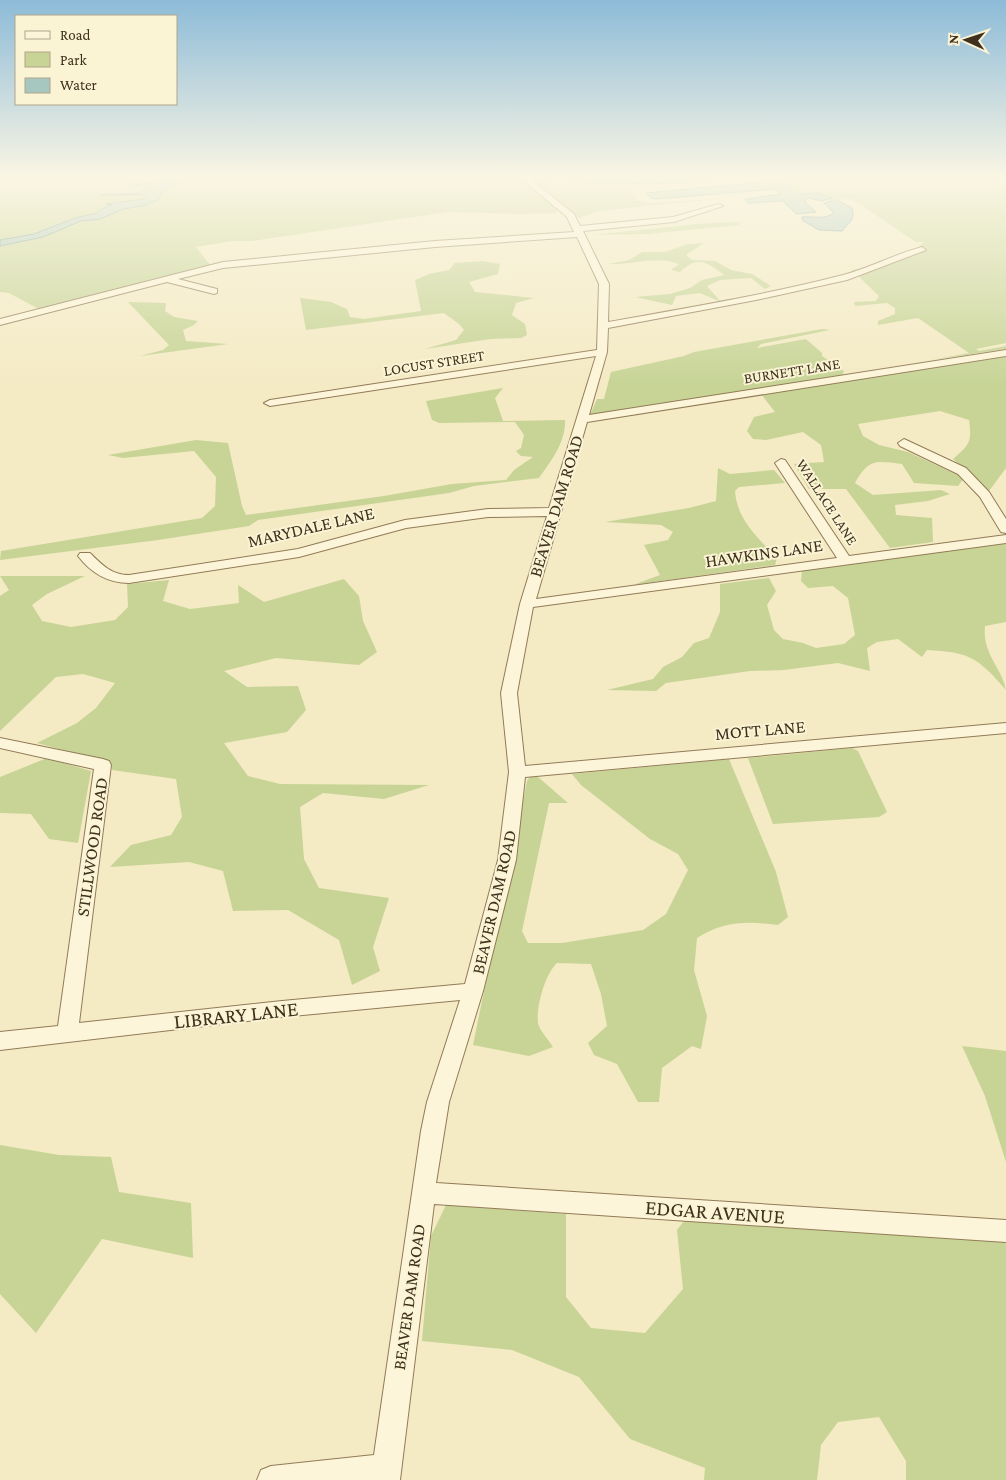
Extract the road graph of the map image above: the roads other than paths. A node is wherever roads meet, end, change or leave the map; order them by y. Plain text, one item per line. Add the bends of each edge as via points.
1 (404, 247) edge
2 (586, 247) edge
3 (922, 250) dead end
4 (164, 279) junction
5 (214, 291) dead end
6 (0, 322) edge
7 (604, 326) junction
8 (602, 352) junction
9 (1006, 353) edge
10 (270, 403) dead end
11 (583, 419) junction
12 (904, 443) dead end
13 (781, 463) dead end
14 (554, 512) junction
15 (1006, 529) edge
16 (1006, 539) edge
17 (85, 556) dead end
18 (845, 560) junction
19 (527, 604) junction
20 (1006, 728) edge
21 (0, 742) edge
22 (517, 772) junction
23 (473, 991) junction
24 (67, 1034) junction
25 (0, 1041) edge
26 (423, 1193) junction
27 (1006, 1231) edge
28 (386, 1474) edge
29 (271, 1480) edge

1 - 4 street via 223,265
2 - 7 street, BEAVER DAM ROAD via 604,284
3 - 7 street via 858,274 795,290
4 - 5 street
4 - 6 street
7 - 8 street, BEAVER DAM ROAD
8 - 10 street, LOCUST STREET
8 - 11 street, BEAVER DAM ROAD
9 - 11 street, BURNETT LANE
11 - 14 street, BEAVER DAM ROAD
12 - 15 street via 962,471 985,495
13 - 18 street, WALLACE LANE
14 - 17 street, MARYDALE LANE via 488,513 405,524 299,553 129,579 103,574
14 - 19 street, BEAVER DAM ROAD
16 - 18 street, HAWKINS LANE
18 - 19 street, HAWKINS LANE
19 - 22 street, BEAVER DAM ROAD via 509,693
20 - 22 street, MOTT LANE
21 - 24 street, STILLWOOD ROAD via 103,764
22 - 23 street, BEAVER DAM ROAD via 507,860
23 - 24 street, LIBRARY LANE
23 - 26 street, BEAVER DAM ROAD via 438,1102
24 - 25 street, LIBRARY LANE
26 - 27 street, EDGAR AVENUE
26 - 28 street, BEAVER DAM ROAD
28 - 29 street

